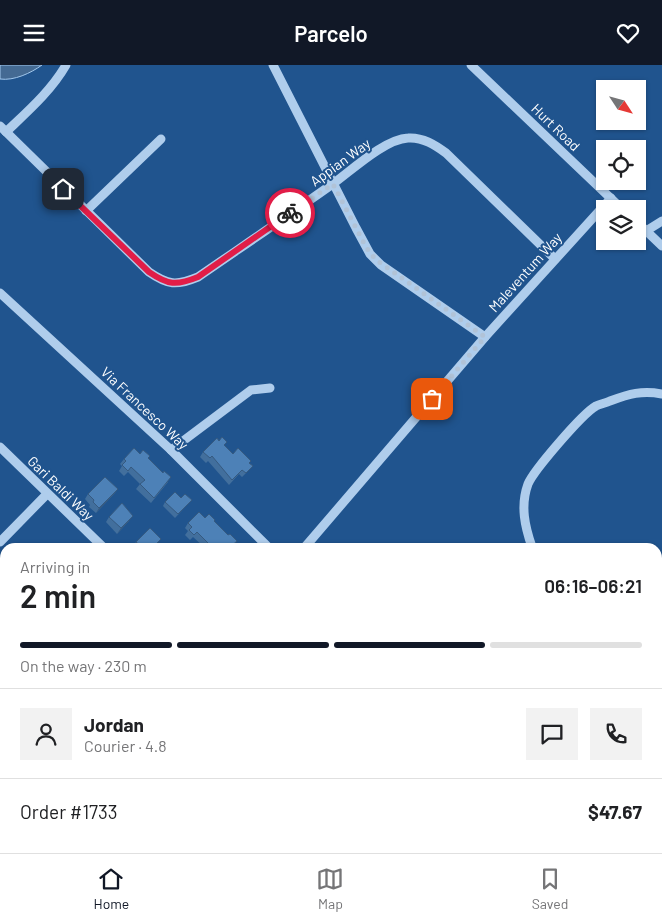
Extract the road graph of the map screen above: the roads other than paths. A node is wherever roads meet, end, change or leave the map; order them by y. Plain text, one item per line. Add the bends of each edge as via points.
1 (66, 65) edge
2 (471, 65) edge
3 (278, 67) edge
4 (3, 129) edge
5 (161, 139) dead end
6 (333, 184) junction
7 (611, 198) joint
8 (86, 211) junction
9 (662, 221) edge
10 (646, 231) joint
11 (662, 246) edge
12 (555, 259) junction
13 (0, 293) edge
14 (485, 337) junction
15 (270, 388) dead end
16 (662, 394) edge
17 (0, 447) edge
18 (171, 450) junction
19 (47, 494) junction
20 (0, 543) edge
21 (99, 543) edge
22 (264, 543) edge
23 (308, 543) edge
24 (531, 543) edge

1 - 4 street via 47,91
2 - 7 street, Hurt Road
3 - 6 street
4 - 8 street, Appian Way
5 - 8 street
6 - 8 street, Appian Way via 198,277 181,283 165,282 149,272
6 - 12 street, Appian Way via 389,144 407,137 424,140 446,153
6 - 14 street via 375,259
7 - 12 street, Maleventum Way
9 - 10 street
10 - 11 street
12 - 14 street, Maleventum Way
13 - 18 street, Via Francesco Way
14 - 23 street, Maleventum Way
15 - 18 street via 251,390
16 - 24 street via 628,394 595,406 556,447 528,484 524,519
17 - 19 street, Gari Baldi Way
18 - 22 street, Via Francesco Way
19 - 20 street
19 - 21 street, Gari Baldi Way

